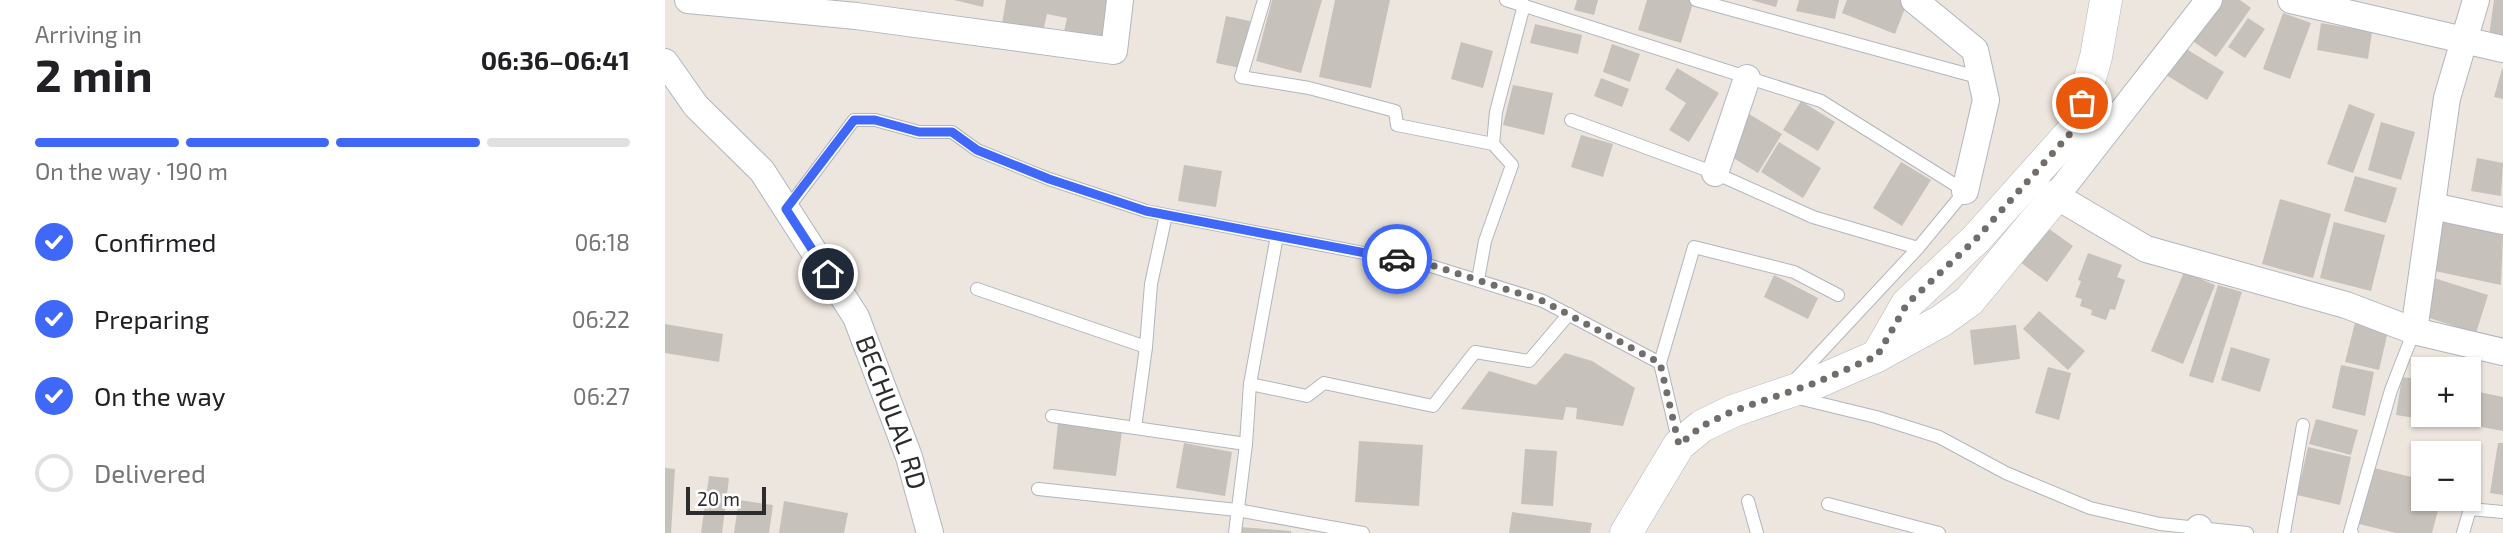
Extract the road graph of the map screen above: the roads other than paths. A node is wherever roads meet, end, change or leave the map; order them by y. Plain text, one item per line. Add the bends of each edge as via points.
1 (688, 0) edge
2 (697, 0) edge
3 (1120, 0) edge
4 (1264, 0) edge
5 (1506, 0) edge
6 (1696, 0) edge
7 (1914, 0) edge
8 (2106, 0) edge
9 (2209, 0) edge
10 (2291, 0) edge
11 (2476, 0) edge
12 (1524, 5) junction
13 (889, 10) edge
14 (2464, 41) junction
15 (2503, 49) edge
16 (665, 62) edge
17 (1747, 78) junction
18 (1981, 78) junction
19 (1571, 120) dead end
20 (1493, 144) junction
21 (1715, 173) junction
22 (1965, 191) junction
23 (2056, 196) junction
24 (2432, 206) junction
25 (786, 209) junction
26 (1166, 215) junction
27 (2503, 221) edge
28 (1277, 236) junction
29 (1918, 248) junction
30 (1478, 280) junction
31 (977, 289) dead end
32 (1838, 295) dead end
33 (1569, 314) junction
34 (2414, 331) junction
35 (1146, 347) junction
36 (2503, 352) edge
37 (1877, 356) junction
38 (1660, 363) junction
39 (1250, 384) junction
40 (1782, 394) junction
41 (1052, 416) dead end
42 (2303, 425) dead end
43 (1135, 428) junction
44 (1247, 444) junction
45 (1679, 445) junction
46 (1038, 489) dead end
47 (1748, 501) dead end
48 (1828, 504) dead end
49 (1237, 510) junction
50 (2503, 512) edge
51 (2198, 531) edge
52 (930, 533) edge
53 (1235, 533) edge
54 (1363, 533) edge
55 (1626, 533) edge
56 (1757, 533) edge
57 (1939, 533) edge
58 (2246, 533) edge
59 (2284, 533) edge
60 (2342, 533) edge
61 (2351, 533) edge
62 (2463, 533) edge

1 - 2 street
2 - 13 street
3 - 13 street via 1114,51
4 - 20 lane via 1241,77 1322,91 1395,111 1397,125
5 - 12 lane
6 - 18 lane
7 - 18 street via 1975,50
8 - 37 street via 2076,127 1976,239 1907,304
9 - 23 street
10 - 14 street
11 - 14 street
12 - 17 lane
12 - 20 lane via 1496,112
14 - 15 street
14 - 24 street via 2447,99
16 - 25 street, BECHULAL RD via 696,106 762,171
17 - 21 street
17 - 22 lane via 1821,101
18 - 22 street via 1986,100
19 - 21 lane
20 - 30 lane via 1512,165 1485,241
21 - 29 lane via 1813,217
22 - 29 lane
23 - 34 street via 2146,249 2346,304
23 - 37 street via 1969,301
24 - 27 street
24 - 34 street
25 - 26 lane via 854,120 875,120 919,132 952,132 977,150 1049,179
25 - 52 street, BECHULAL RD via 856,317 909,457
26 - 28 lane
26 - 35 lane via 1151,284
28 - 30 lane via 1431,265
28 - 39 lane
29 - 40 lane
30 - 33 lane
31 - 35 lane
32 - 38 lane via 1794,272 1694,247
33 - 38 lane
33 - 39 lane via 1529,361 1475,352 1433,406 1324,383 1307,396
34 - 36 street
34 - 61 lane via 2391,390
35 - 43 lane
37 - 40 street
38 - 45 lane
39 - 44 lane
40 - 45 street via 1702,426
40 - 51 lane via 1939,437 2006,473 2090,508
41 - 43 lane
42 - 59 lane
43 - 44 lane
44 - 49 lane
45 - 55 street
46 - 49 lane
47 - 56 lane
48 - 57 lane
49 - 53 lane
49 - 54 lane
50 - 62 lane via 2470,509
51 - 58 lane
60 - 61 lane

